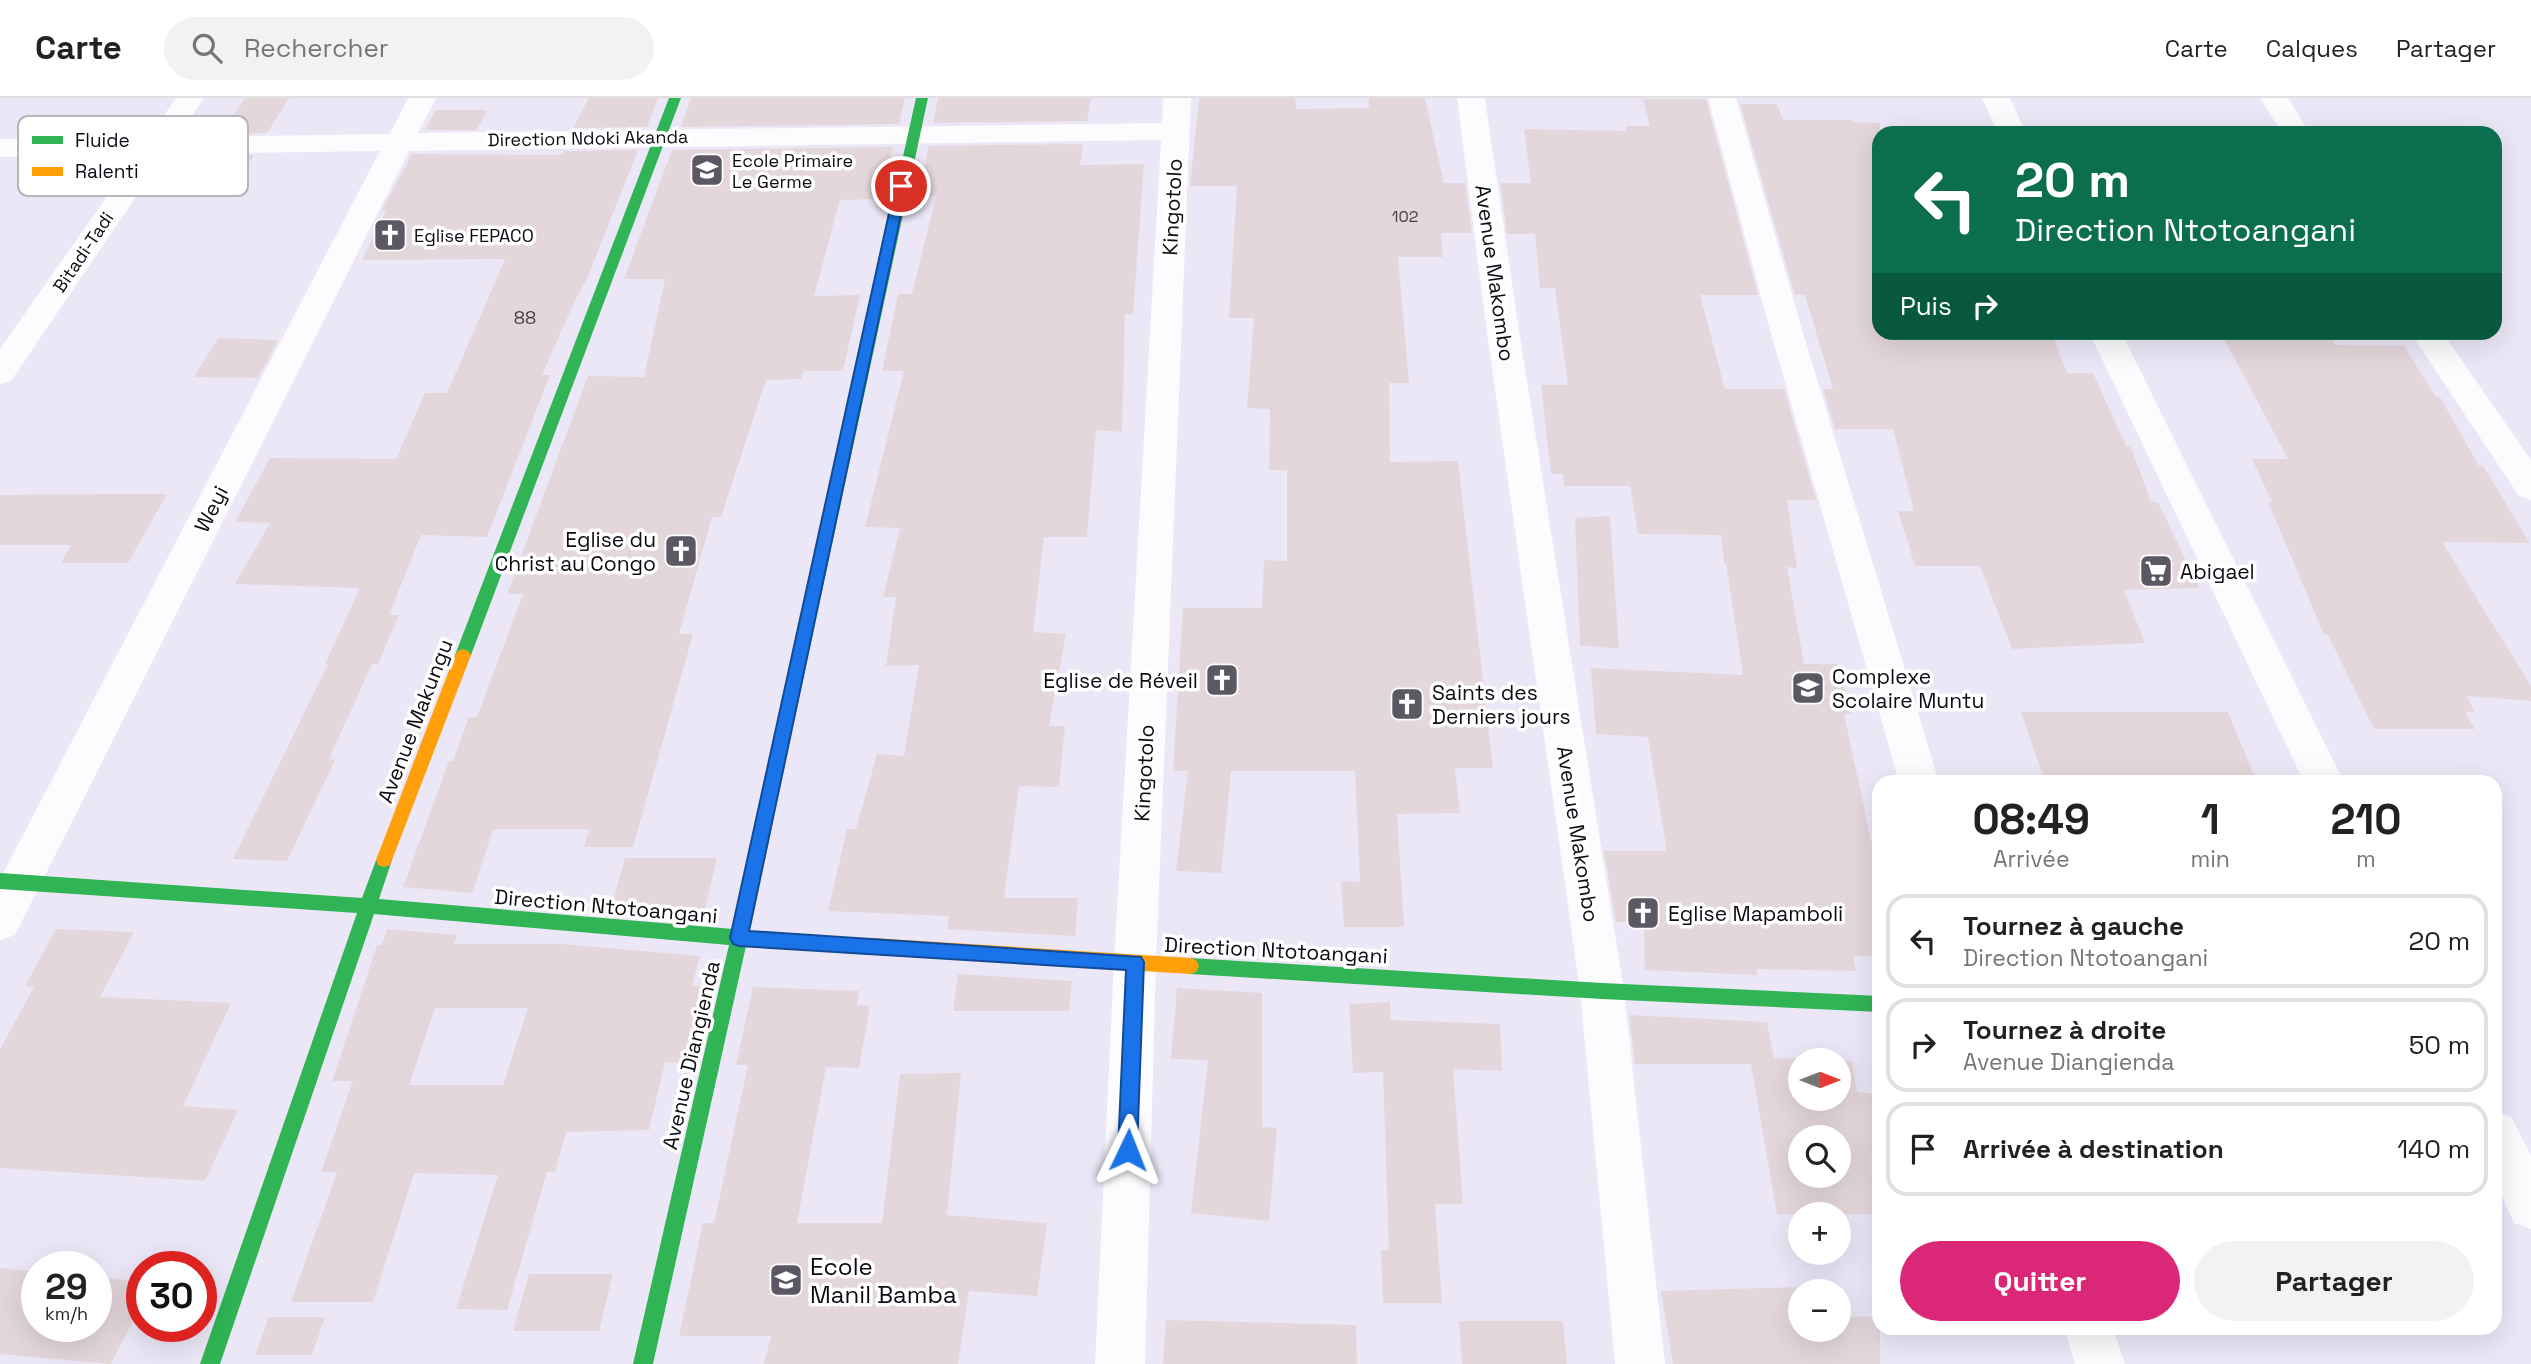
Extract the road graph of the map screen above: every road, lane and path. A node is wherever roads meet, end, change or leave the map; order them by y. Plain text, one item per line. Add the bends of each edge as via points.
1 (190, 98) edge
2 (422, 98) edge
3 (675, 98) edge
4 (922, 98) edge
5 (1471, 98) edge
6 (1722, 98) edge
7 (1996, 98) edge
8 (2274, 98) edge
9 (1177, 114) edge
10 (177, 116) edge
11 (2009, 126) edge
12 (2292, 126) edge
13 (913, 133) junction
14 (661, 137) junction
15 (398, 142) junction
16 (248, 144) edge
17 (0, 148) edge
18 (18, 148) edge
19 (122, 196) edge
20 (2109, 340) edge
21 (2430, 340) edge
22 (0, 373) edge
23 (2531, 487) edge
24 (1917, 775) edge
25 (2321, 775) edge
26 (10, 881) edge
27 (367, 906) junction
28 (0, 921) edge
29 (739, 938) junction
30 (1135, 962) junction
31 (1602, 990) junction
32 (1872, 1003) edge
33 (2502, 1146) edge
34 (2531, 1206) edge
35 (2090, 1335) edge
36 (210, 1364) edge
37 (643, 1364) edge
38 (1120, 1364) edge
39 (1640, 1364) edge
40 (2100, 1364) edge

1 - 10 street, Bitadi-Tadi
2 - 15 street, Weyi
3 - 14 street, Avenue Makungu
4 - 13 street, Avenue Diangienda
5 - 31 street, Avenue Makombo
6 - 24 street
7 - 11 street
8 - 12 street
9 - 13 street, Direction Ndoki Akanda
9 - 30 street, Kingotolo
13 - 14 street, Direction Ndoki Akanda
13 - 29 street, Avenue Diangienda
14 - 15 street, Direction Ndoki Akanda
14 - 27 street, Avenue Makungu
15 - 16 street, Direction Ndoki Akanda
15 - 26 street, Weyi
17 - 18 street, Direction Ndoki Akanda
19 - 22 street, Bitadi-Tadi
20 - 25 street
21 - 23 street
26 - 27 street, Direction Ntotoangani
26 - 28 street, Weyi
27 - 29 street, Direction Ntotoangani
27 - 36 street, Avenue Makungu
29 - 30 street, Direction Ntotoangani
29 - 37 street, Avenue Diangienda
30 - 31 street, Direction Ntotoangani
30 - 38 street, Kingotolo
31 - 32 street, Direction Ntotoangani
31 - 39 street, Avenue Makombo
33 - 34 street
35 - 40 street

